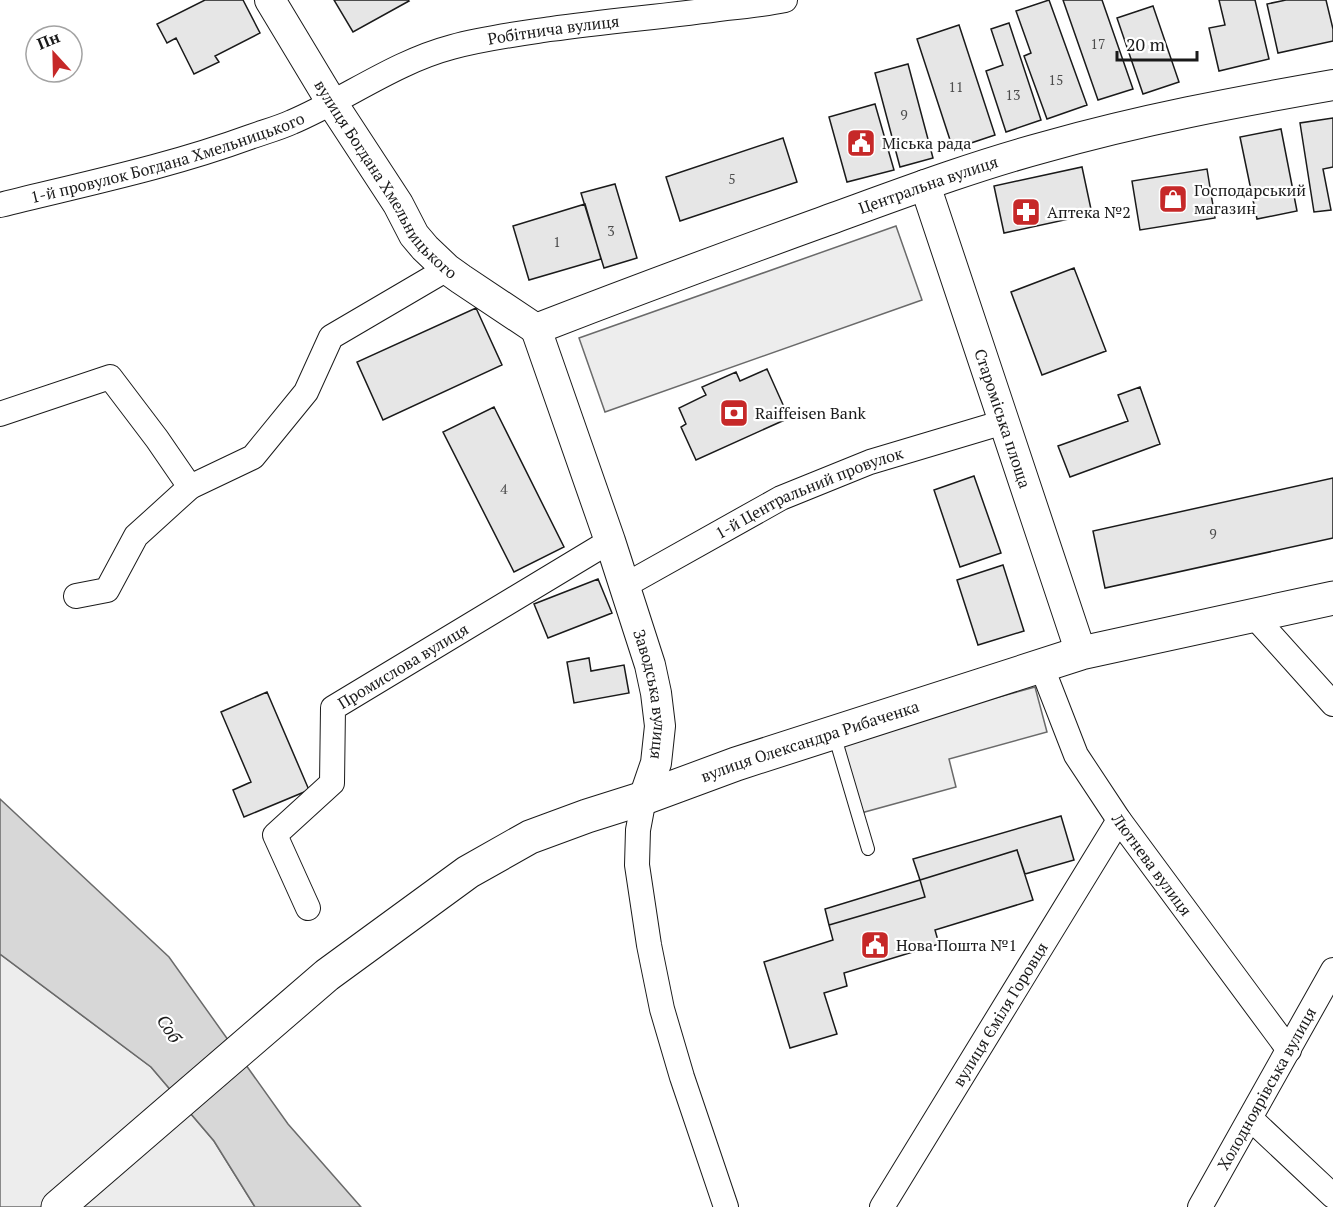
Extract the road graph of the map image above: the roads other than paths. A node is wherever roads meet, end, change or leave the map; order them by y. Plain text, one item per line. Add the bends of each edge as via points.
1 (270, 0) edge
2 (779, 1) edge
3 (1333, 85) edge
4 (332, 103) junction
5 (925, 185) junction
6 (0, 205) edge
7 (447, 268) junction
8 (536, 328) junction
9 (0, 414) edge
10 (1004, 422) junction
11 (190, 487) junction
12 (610, 541) junction
13 (624, 586) junction
14 (76, 596) dead end
15 (1333, 598) edge
16 (1253, 615) junction
17 (1081, 653) junction
18 (1041, 666) junction
19 (1333, 704) edge
20 (834, 732) junction
21 (644, 798) junction
22 (1119, 820) junction
23 (868, 849) dead end
24 (308, 908) dead end
25 (1333, 970) edge
26 (1289, 1050) junction
27 (1251, 1119) junction
28 (1333, 1196) edge
29 (58, 1207) edge
30 (726, 1207) edge
31 (882, 1207) edge
32 (1200, 1207) edge

1 - 4 street, вулиця Богдана Хмельницького
2 - 4 street, Робітнича вулиця via 482,39 424,57
3 - 5 street, Центральна вулиця via 1099,132
4 - 6 street, 1-й провулок Богдана Хмельницького via 291,123 211,151
4 - 7 street, вулиця Богдана Хмельницького via 414,235
5 - 8 street, Центральна вулиця
5 - 10 street, Староміська площа
7 - 8 street, вулиця Богдана Хмельницького
7 - 11 street via 331,337 306,392 253,457
8 - 12 street, Заводська вулиця
9 - 11 street via 110,377
10 - 13 street, 1-й Центральний провулок via 870,462 781,498
10 - 17 street, Староміська площа
11 - 14 street via 136,536 107,590
12 - 13 street, Заводська вулиця
12 - 24 street, Промислова вулиця via 333,708 332,783 275,835
13 - 21 street, Заводська вулиця via 650,665 660,726 656,763
15 - 16 highway, вулиця Олександра Рибаченка
16 - 17 highway, вулиця Олександра Рибаченка
16 - 19 street
17 - 18 highway, вулиця Олександра Рибаченка
18 - 20 highway, вулиця Олександра Рибаченка
18 - 22 street, Лютнева вулиця via 1076,755
20 - 21 highway, вулиця Олександра Рибаченка
20 - 23 lane
21 - 29 highway, вулиця Олександра Рибаченка via 530,837 468,872 327,975
21 - 30 street, Заводська вулиця via 637,865 649,945 662,1009
22 - 26 street, Лютнева вулиця
22 - 31 street, вулиця Єміля Горовця
25 - 26 street, Холодноярівська вулиця
26 - 27 street, Холодноярівська вулиця
27 - 28 street
27 - 32 street, Холодноярівська вулиця

